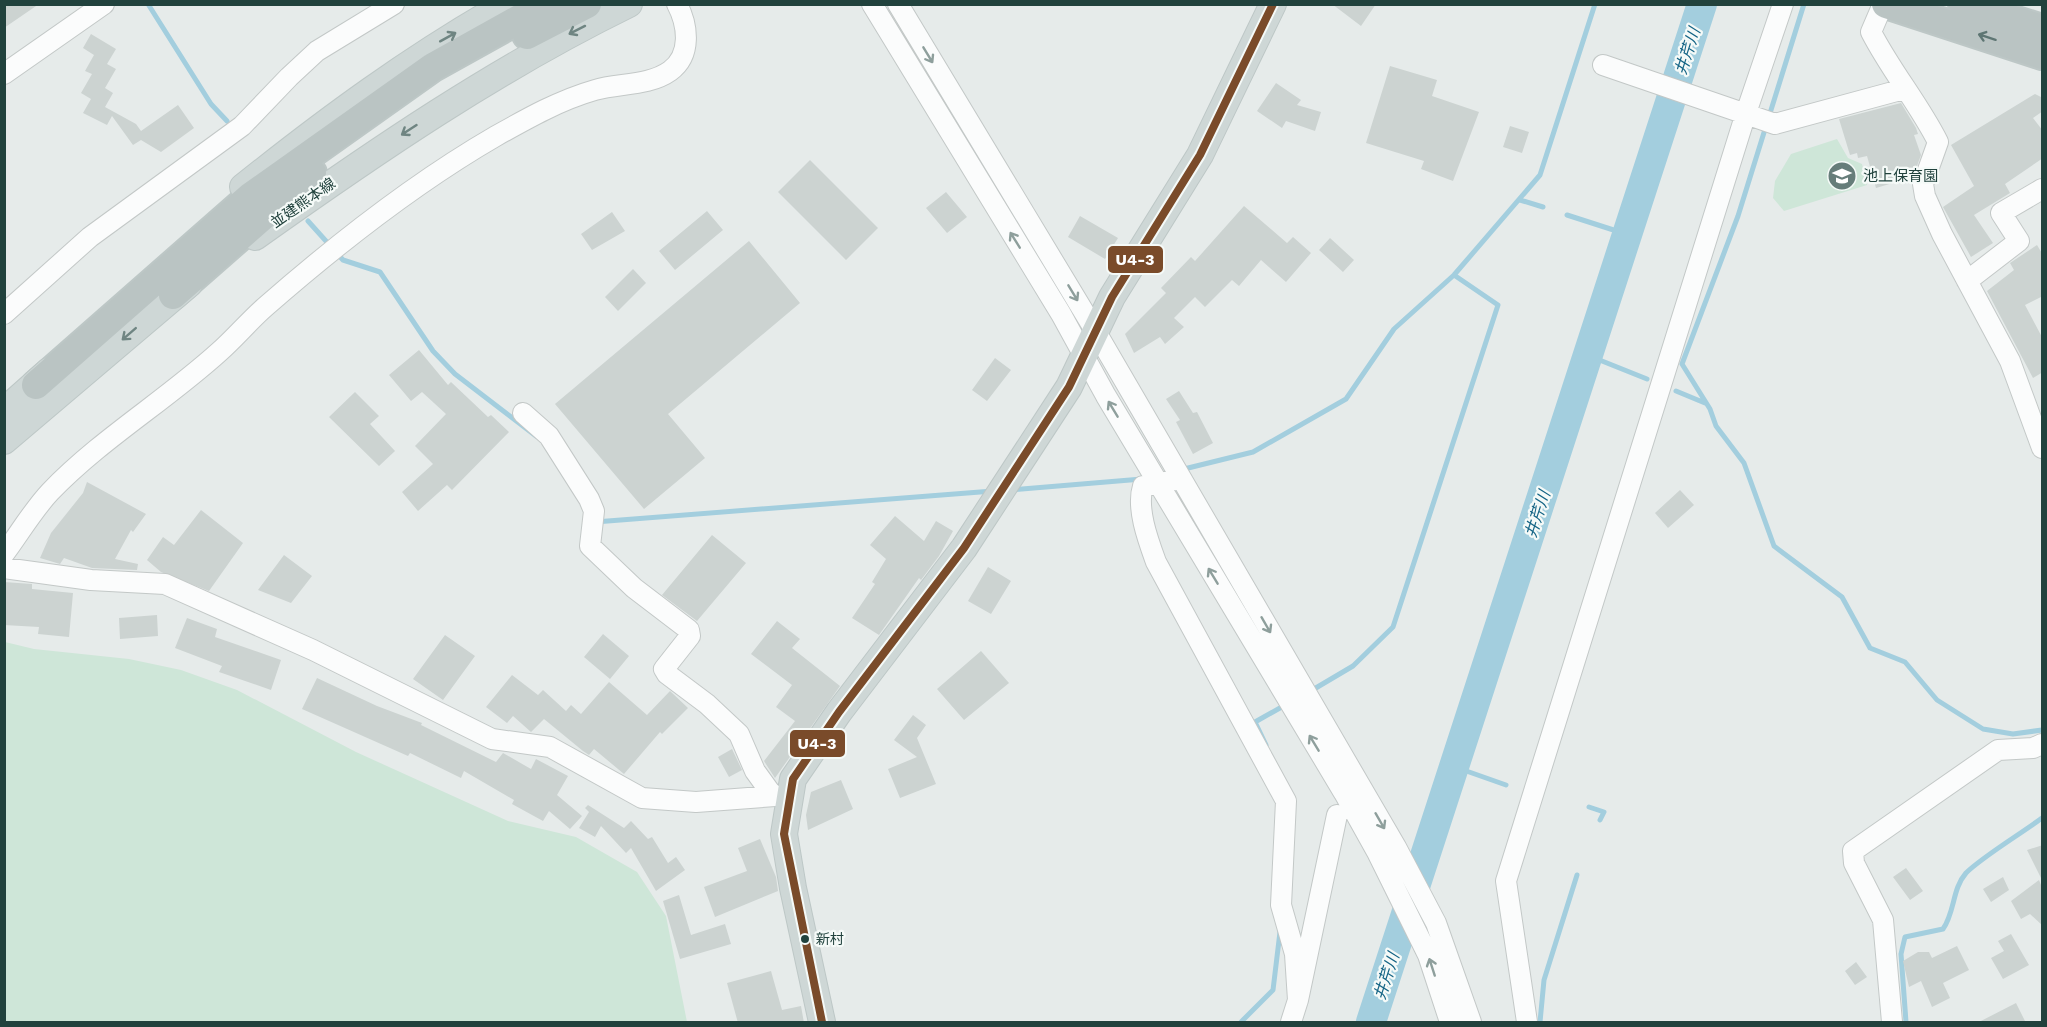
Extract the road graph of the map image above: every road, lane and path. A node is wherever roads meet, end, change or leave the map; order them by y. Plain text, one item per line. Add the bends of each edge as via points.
1 (104, 4) edge
2 (394, 4) edge
3 (506, 4) edge
4 (546, 4) edge
5 (629, 4) edge
6 (677, 4) edge
7 (872, 4) edge
8 (898, 4) edge
9 (1273, 4) edge
10 (1783, 4) edge
11 (1884, 4) edge
12 (1963, 4) edge
13 (582, 7) edge
14 (2043, 29) edge
15 (2043, 55) edge
16 (1604, 65) dead end
17 (4, 74) edge
18 (1904, 89) junction
19 (1744, 112) junction
20 (2043, 189) edge
21 (1967, 281) junction
22 (173, 296) junction
23 (4, 314) edge
24 (1096, 332) junction
25 (1083, 357) junction
26 (36, 385) junction
27 (4, 411) edge
28 (523, 414) dead end
29 (4, 441) edge
30 (2043, 448) edge
31 (1181, 478) junction
32 (1158, 483) junction
33 (4, 554) edge
34 (4, 568) edge
35 (2038, 746) edge
36 (781, 796) junction
37 (1337, 815) dead end
38 (1298, 1000) junction
39 (1469, 1016) edge
40 (822, 1023) edge
41 (1291, 1023) edge
42 (1450, 1023) edge
43 (1527, 1023) edge
44 (1892, 1023) edge

1 - 17 street
2 - 23 street via 317,51 242,126 90,237
26 -> 3 main road via 217,208 351,103 438,43
4 - 26 highway via 433,67 250,197
5 -> 22 main road, 並建熊本線 via 484,82 381,148
6 - 33 street via 685,20 687,37 672,69 656,80 598,89 561,101 494,137 341,242 219,352 96,450 49,493
25 -> 7 street via 1061,314
8 -> 24 street
9 - 24 main road via 1200,155 1112,297
10 - 19 street
15 -> 11 highway
11 - 18 street via 1871,32
12 - 14 highway
13 - 22 highway via 503,47 382,121 256,220
16 - 19 street
18 - 19 street via 1775,124
18 - 21 street via 1938,142 1923,184 1924,196
19 - 43 street via 1506,881
20 - 21 street via 2001,213 2019,241
21 - 30 street via 2010,361
22 -> 29 main road, 並建熊本線
24 - 25 main road
24 - 31 street
32 -> 25 street
25 - 36 main road via 1069,387 994,505
26 - 27 main road
28 - 36 street via 549,436 589,499 594,511 590,546 634,588 689,630 690,636 664,669 666,674 739,734 755,771
31 - 32 street
31 -> 39 street via 1436,923
32 - 38 street via 1143,486 1141,494 1147,539 1156,562 1286,801 1281,904 1295,954
42 -> 32 street via 1428,955 1378,854
34 - 36 street via 91,580 165,584 313,650 492,739 550,747 642,798 696,802
35 - 44 street via 1998,750 1853,851 1854,863 1883,920
36 - 40 main road via 793,888
37 - 38 street
38 - 41 street

